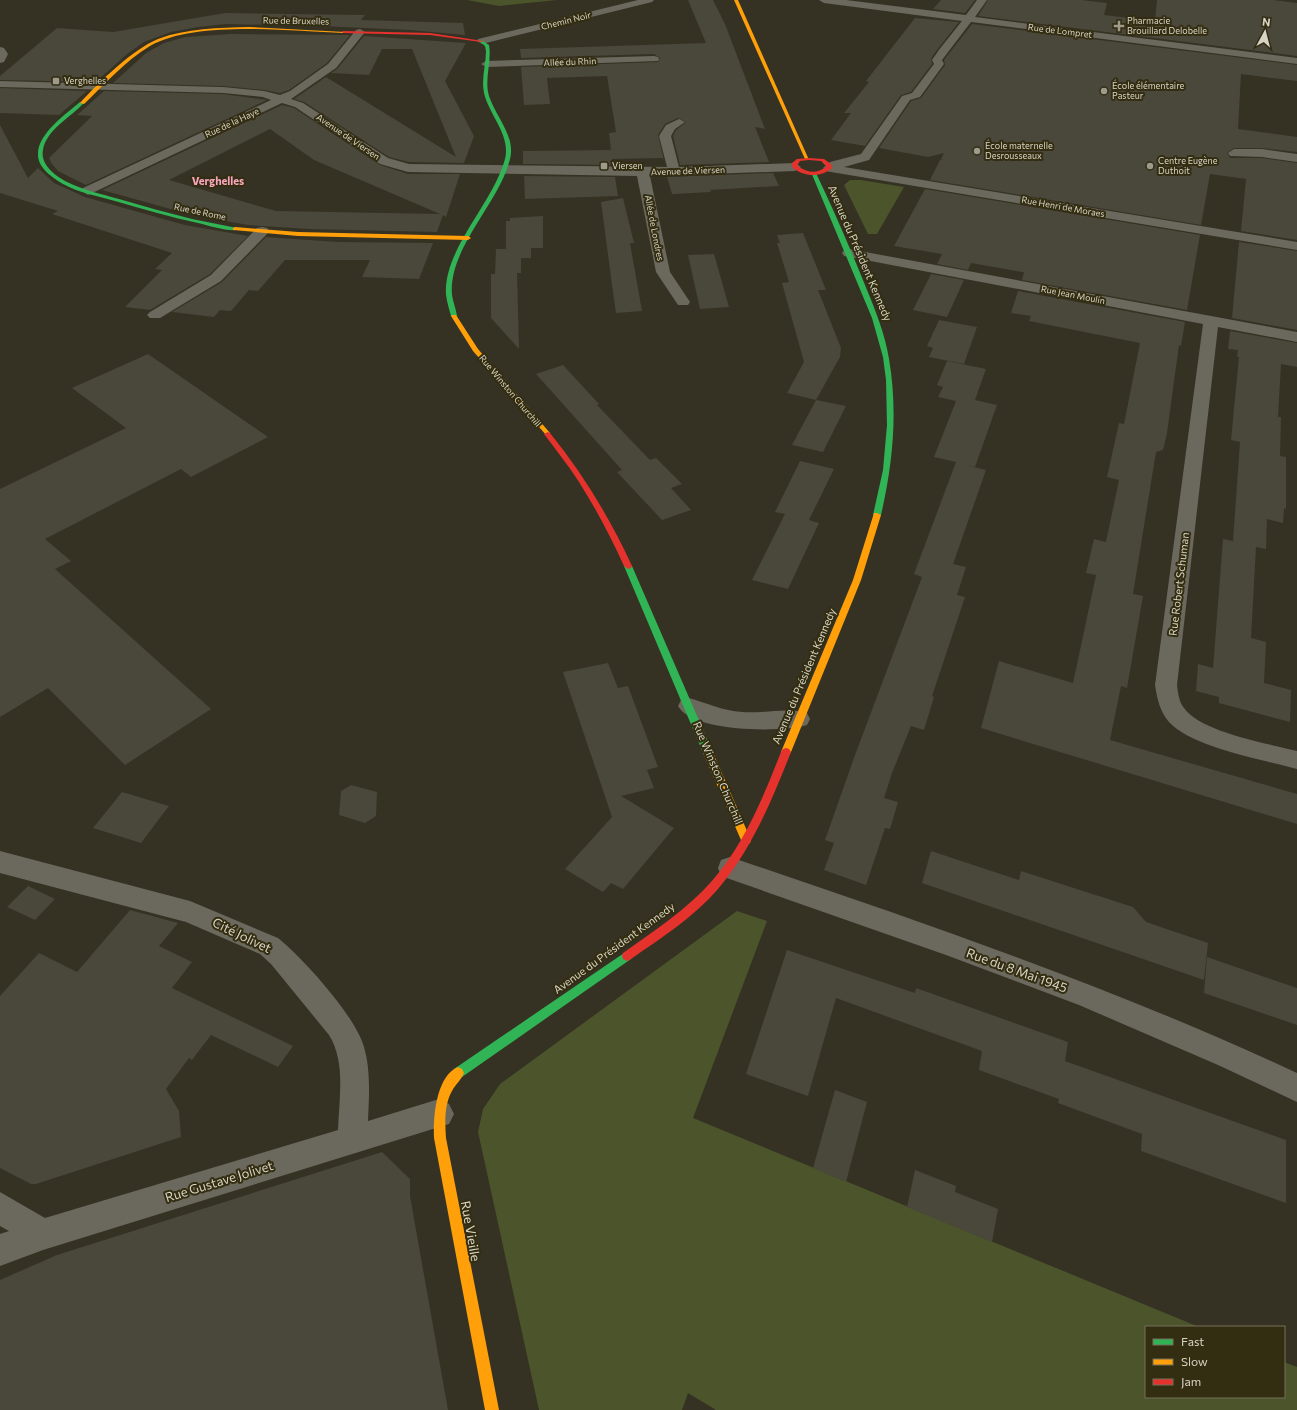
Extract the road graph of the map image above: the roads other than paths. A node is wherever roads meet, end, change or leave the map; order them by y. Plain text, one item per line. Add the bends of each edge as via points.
1 (649, 0) edge
2 (736, 0) edge
3 (824, 0) edge
4 (982, 0) edge
5 (969, 19) junction
6 (360, 32) junction
7 (482, 41) junction
8 (0, 50) edge
9 (654, 59) dead end
10 (0, 60) edge
11 (1297, 61) edge
12 (486, 64) junction
13 (0, 84) edge
14 (100, 86) junction
15 (282, 99) junction
16 (679, 122) dead end
17 (1234, 153) dead end
18 (1297, 158) edge
19 (807, 159) junction
20 (795, 167) junction
21 (829, 167) junction
22 (505, 170) junction
23 (643, 172) junction
24 (674, 172) junction
25 (813, 173) junction
26 (88, 191) junction
27 (262, 231) junction
28 (468, 238) junction
29 (1297, 246) edge
30 (849, 253) junction
31 (683, 302) dead end
32 (155, 315) dead end
33 (1211, 321) junction
34 (1297, 337) edge
35 (689, 706) junction
36 (799, 719) junction
37 (1297, 760) edge
38 (746, 840) junction
39 (0, 862) edge
40 (730, 868) junction
41 (467, 1065) joint
42 (1297, 1088) edge
43 (439, 1114) junction
44 (353, 1140) junction
45 (0, 1208) edge
46 (43, 1234) junction
47 (0, 1250) edge
48 (492, 1410) edge

1 - 7 street, Chemin Noir
2 - 19 street
3 - 5 street, Rue de Lompret
4 - 5 street
5 - 11 street, Rue de Lompret
5 - 21 street via 950,46 944,49 937,60 939,64 916,95 906,98 865,157 855,162
6 - 7 street, Rue de Bruxelles via 439,35
6 - 14 street, Rue de Bruxelles via 221,29 185,33 145,47
6 - 15 street, Rue de la Haye via 332,66
7 - 12 street via 488,47
8 - 10 street via 3,54
9 - 12 street, Allée du Rhin
12 - 22 street, Rue Winston Churchill via 487,96 508,148
13 - 14 street, Avenue de Viersen
14 - 15 street, Avenue de Viersen via 234,90
14 - 26 street, Rue de Rome via 52,130 40,148 40,157 49,172 60,180
15 - 22 street, Avenue de Viersen via 309,110 378,158 390,163 417,168
15 - 26 street, Rue de la Haye
16 - 24 street via 666,133
17 - 18 street via 1262,153
19 - 20 street via 796,162
19 - 21 street via 822,160
20 - 24 street, Avenue de Viersen
20 - 25 street via 800,171
21 - 25 street, Avenue du Président Kennedy via 823,172
21 - 29 street, Rue Henri de Moraes
22 - 23 street, Avenue de Viersen
22 - 28 street, Rue Winston Churchill via 497,190
23 - 24 street, Avenue de Viersen
23 - 31 street, Allée de Londres via 663,272
25 - 30 street, Avenue du Président Kennedy
26 - 27 street, Rue de Rome via 190,221
27 - 28 street, Rue de Rome
27 - 32 street via 216,278
28 - 35 street, Rue Winston Churchill via 452,269 448,283 448,299 454,317 465,338 559,449 591,493 612,532
30 - 33 street, Rue Jean Moulin
30 - 36 street, Avenue du Président Kennedy via 877,321 886,358 892,405 889,458 884,497 873,535 857,581
33 - 34 street, Rue Jean Moulin
33 - 37 street, Rue Robert Schuman via 1167,677 1168,696 1178,716 1194,728 1216,737
35 - 36 street, Rue Winston Churchill via 719,718 738,722
35 - 38 street, Rue Winston Churchill
36 - 38 street, Avenue du Président Kennedy
38 - 40 street, Avenue du Président Kennedy
39 - 44 street, Cité Jolivet via 190,912 269,946 280,955 341,1028 350,1045 353,1066
40 - 41 street, Avenue du Président Kennedy via 707,893 658,934
40 - 42 street, Rue du 8 Mai 1945 via 1101,1001 1202,1043
41 - 43 street, Rue Vieille via 453,1077 444,1090
43 - 44 street, Rue Gustave Jolivet
43 - 48 street, Rue Vieille via 441,1141
44 - 46 street, Rue Gustave Jolivet
45 - 46 street
46 - 47 street, Rue Gustave Jolivet

